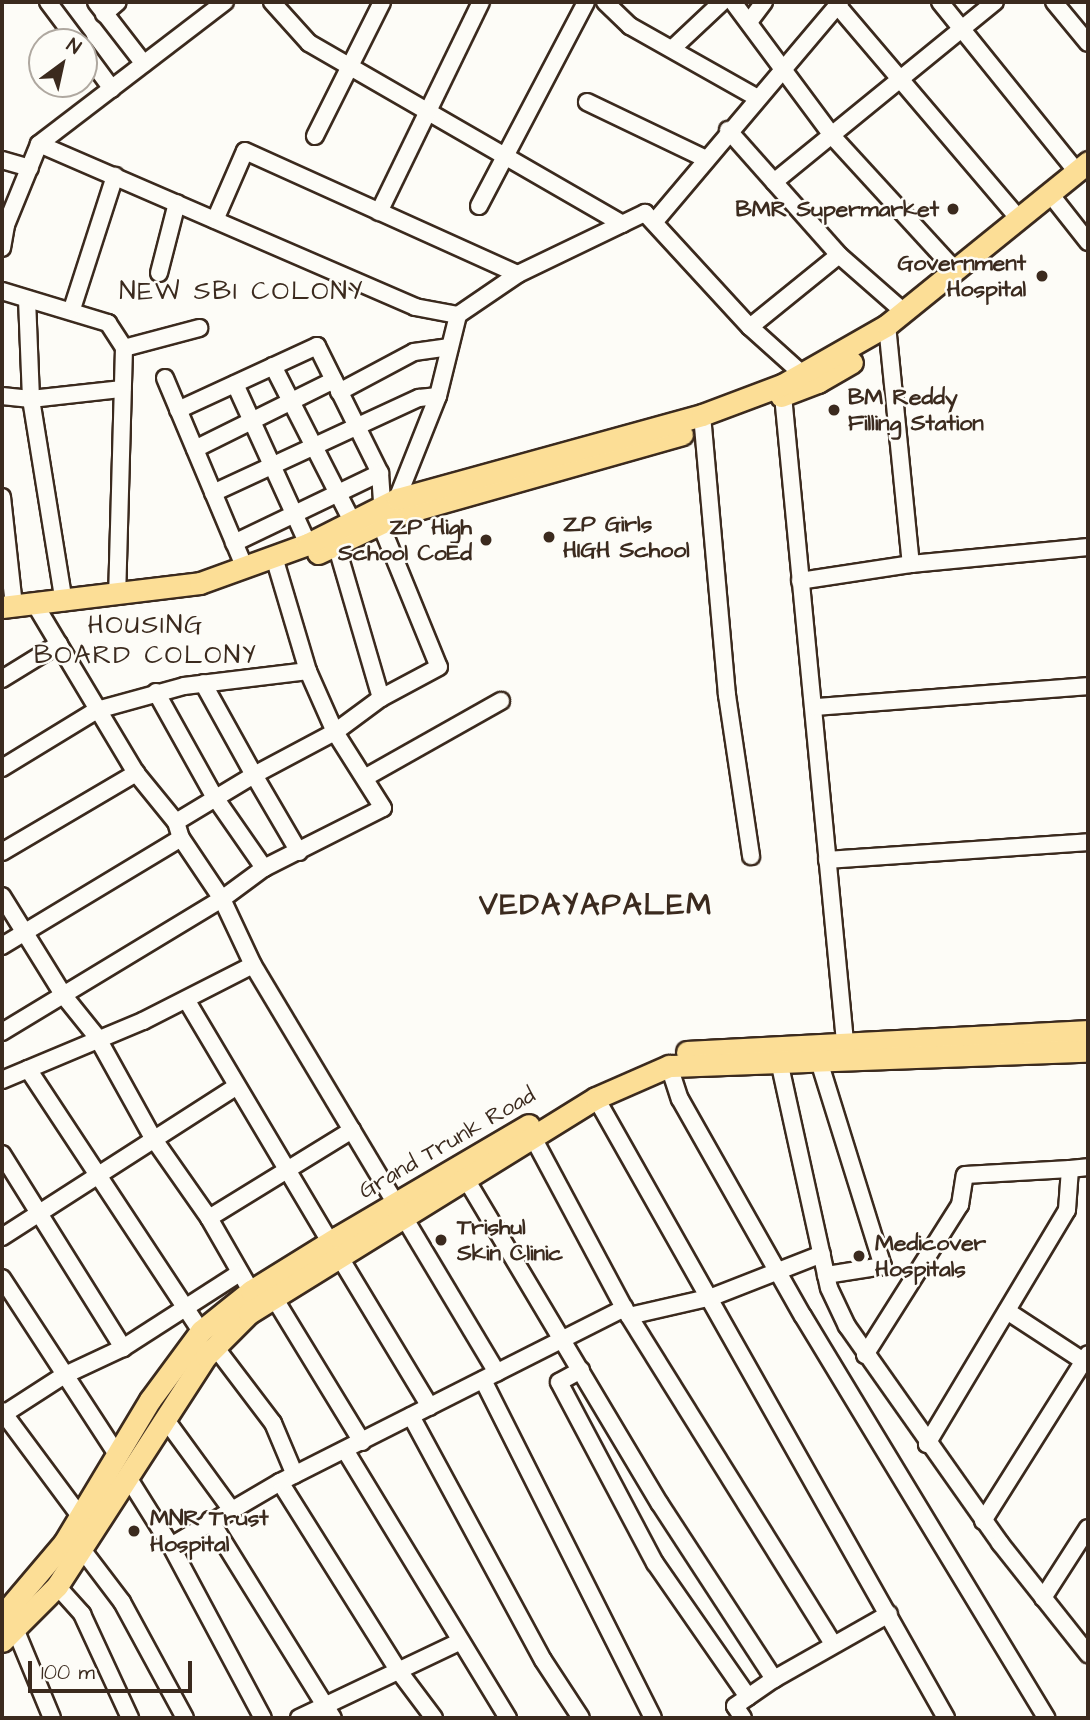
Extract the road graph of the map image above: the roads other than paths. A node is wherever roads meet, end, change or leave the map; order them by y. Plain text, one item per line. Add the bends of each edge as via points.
1 (48, 2) edge
2 (118, 2) edge
3 (225, 2) edge
4 (272, 2) edge
5 (382, 2) edge
6 (586, 2) edge
7 (606, 2) edge
8 (722, 2) edge
9 (733, 2) edge
10 (764, 2) edge
11 (940, 2) edge
12 (995, 2) edge
13 (1054, 2) edge
14 (839, 3) edge
15 (476, 4) edge
16 (100, 8) edge
17 (749, 22) junction
18 (68, 28) edge
19 (963, 28) junction
20 (1088, 43) edge
21 (673, 48) junction
22 (144, 64) junction
23 (349, 67) junction
24 (98, 70) edge
25 (784, 71) junction
26 (898, 81) junction
27 (112, 89) junction
28 (758, 98) junction
29 (587, 102) dead end
30 (425, 114) junction
31 (728, 131) junction
32 (315, 136) dead end
33 (834, 138) junction
34 (39, 144) junction
35 (502, 157) junction
36 (706, 159) junction
37 (2, 160) edge
38 (30, 168) junction
39 (1084, 171) edge
40 (115, 176) junction
41 (774, 182) junction
42 (1054, 199) junction
43 (177, 203) junction
44 (479, 206) dead end
45 (379, 212) junction
46 (1019, 219) junction
47 (215, 220) junction
48 (656, 220) junction
49 (622, 224) junction
50 (1088, 242) edge
51 (2, 248) edge
52 (839, 255) junction
53 (955, 270) junction
54 (159, 273) dead end
55 (518, 274) junction
56 (2, 290) edge
57 (27, 299) junction
58 (72, 309) junction
59 (458, 315) junction
60 (893, 325) junction
61 (750, 327) junction
62 (199, 328) dead end
63 (450, 347) junction
64 (124, 348) junction
65 (273, 366) junction
66 (801, 373) junction
67 (165, 378) dead end
68 (234, 384) junction
69 (337, 386) junction
70 (122, 389) junction
71 (783, 390) junction
72 (2, 396) edge
73 (438, 396) junction
74 (31, 399) junction
75 (291, 401) junction
76 (178, 410) junction
77 (703, 420) junction
78 (250, 422) junction
79 (356, 427) junction
80 (312, 447) junction
81 (195, 449) junction
82 (271, 467) junction
83 (380, 473) junction
84 (337, 492) junction
85 (213, 493) junction
86 (2, 497) edge
87 (383, 509) junction
88 (292, 514) junction
89 (351, 519) junction
90 (334, 537) junction
91 (234, 543) junction
92 (308, 544) junction
93 (1088, 547) edge
94 (276, 564) junction
95 (911, 564) junction
96 (245, 568) junction
97 (800, 581) junction
98 (117, 593) junction
99 (64, 602) junction
100 (6, 611) edge
101 (39, 611) junction
102 (59, 644) junction
103 (308, 671) junction
104 (2, 679) edge
105 (203, 683) junction
106 (1088, 686) edge
107 (156, 692) junction
108 (382, 698) junction
109 (501, 701) dead end
110 (816, 707) junction
111 (97, 710) junction
112 (335, 732) junction
113 (2, 768) edge
114 (136, 773) junction
115 (254, 775) junction
116 (366, 778) junction
117 (214, 796) junction
118 (176, 822) junction
119 (181, 838) junction
120 (1088, 842) edge
121 (2, 852) edge
122 (299, 852) junction
123 (751, 856) dead end
124 (827, 860) junction
125 (264, 868) junction
126 (2, 896) edge
127 (222, 899) junction
128 (24, 932) junction
129 (2, 946) edge
130 (253, 965) junction
131 (64, 996) junction
132 (187, 1001) junction
133 (2, 1032) edge
134 (1088, 1032) edge
135 (97, 1037) junction
136 (845, 1042) junction
137 (1088, 1051) edge
138 (779, 1060) junction
139 (819, 1061) junction
140 (669, 1066) junction
141 (28, 1069) junction
142 (2, 1080) edge
143 (236, 1087) junction
144 (596, 1098) junction
145 (352, 1130) junction
146 (530, 1132) junction
147 (153, 1138) junction
148 (2, 1154) edge
149 (1088, 1167) edge
150 (1070, 1168) junction
151 (288, 1170) junction
152 (97, 1175) junction
153 (466, 1179) junction
154 (401, 1209) junction
155 (38, 1213) junction
156 (209, 1218) junction
157 (2, 1237) edge
158 (335, 1249) junction
159 (822, 1254) junction
160 (779, 1270) junction
161 (238, 1274) junction
162 (826, 1275) junction
163 (2, 1278) edge
164 (251, 1291) junction
165 (273, 1296) junction
166 (712, 1297) junction
167 (182, 1306) junction
168 (1007, 1311) junction
169 (626, 1312) junction
170 (201, 1331) junction
171 (562, 1339) junction
172 (123, 1348) junction
173 (216, 1348) junction
174 (865, 1355) junction
175 (1087, 1360) edge
176 (581, 1370) junction
177 (63, 1376) junction
178 (490, 1376) junction
179 (430, 1407) junction
180 (3, 1412) edge
181 (411, 1416) junction
182 (166, 1420) junction
183 (362, 1442) junction
184 (927, 1444) junction
185 (345, 1450) junction
186 (118, 1456) junction
187 (287, 1478) junction
188 (129, 1479) junction
189 (231, 1508) junction
190 (80, 1516) junction
191 (210, 1520) junction
192 (983, 1521) junction
193 (1088, 1528) edge
194 (171, 1546) junction
195 (81, 1548) junction
196 (57, 1586) junction
197 (1044, 1598) junction
198 (889, 1614) junction
199 (6, 1619) edge
200 (459, 1642) junction
201 (833, 1644) junction
202 (1088, 1654) edge
203 (398, 1670) junction
204 (774, 1679) junction
205 (748, 1697) junction
206 (329, 1711) edge
207 (1040, 1716) edge
208 (52, 1718) edge
209 (130, 1718) edge
210 (186, 1718) edge
211 (263, 1718) edge
212 (299, 1718) edge
213 (434, 1718) edge
214 (509, 1718) edge
215 (581, 1718) edge
216 (653, 1718) edge
217 (743, 1718) edge
218 (946, 1718) edge

1 - 18 street
2 - 16 street
3 - 22 street
4 - 23 street via 309,43
5 - 23 street
6 - 35 street
7 - 21 street via 630,26
8 - 21 street
9 - 17 street
10 - 17 street
11 - 19 street
12 - 19 street
13 - 20 street
14 - 25 street
14 - 26 street
15 - 30 street
16 - 22 street
17 - 25 street
19 - 26 street
19 - 39 street
21 - 28 street
22 - 27 street
23 - 30 street
23 - 32 street
24 - 27 street
25 - 28 street
25 - 33 street
26 - 33 street
26 - 46 street
27 - 34 street
28 - 31 street
29 - 36 street
30 - 35 street
30 - 45 street
31 - 36 street
31 - 41 street
33 - 41 street
33 - 53 street
34 - 38 street
34 - 40 street
35 - 44 street
35 - 49 street
36 - 48 street
37 - 38 street
38 - 51 street
39 - 42 main road
40 - 43 street
40 - 58 street
41 - 52 street
42 - 46 main road
42 - 50 street
42 - 60 main road
43 - 47 street
43 - 54 street
45 - 47 street via 245,151
45 - 55 street
46 - 53 main road
47 - 59 street via 415,307
48 - 49 street via 645,213
48 - 61 street
49 - 55 street
52 - 60 street
52 - 61 street
53 - 60 main road
55 - 59 street
56 - 57 street
57 - 58 street
57 - 74 street
58 - 64 street via 108,323
59 - 63 street
60 - 66 main road
60 - 71 main road via 818,382
60 - 95 street
61 - 66 street
62 - 64 street
63 - 69 street via 414,352
63 - 73 street
64 - 70 street
65 - 68 street
65 - 69 street via 317,346
65 - 75 street
66 - 71 main road
67 - 76 street
68 - 76 street
68 - 78 street
69 - 75 street
69 - 79 street
70 - 74 street
70 - 98 street
71 - 77 main road
71 - 97 street
72 - 74 street
73 - 79 street via 419,398
73 - 87 street
74 - 99 street
75 - 78 street
75 - 80 street
76 - 81 street
77 - 87 main road
77 - 87 main road via 648,446 456,498
77 - 123 street via 727,695
78 - 81 street
78 - 82 street
79 - 80 street
79 - 83 street
80 - 82 street
80 - 84 street
81 - 85 street
82 - 85 street
82 - 88 street
83 - 84 street
83 - 87 street
84 - 88 street
84 - 89 street
85 - 91 street
86 - 100 street
87 - 89 main road
87 - 90 main road
87 - 108 street via 439,667
88 - 91 street
88 - 92 street
89 - 90 main road
90 - 92 main road
90 - 94 main road
90 - 108 street
91 - 96 street
92 - 94 main road
93 - 95 street
94 - 96 main road
94 - 101 main road via 194,593
94 - 103 street
95 - 97 street
96 - 98 main road via 200,583
97 - 110 street
98 - 99 main road
99 - 101 main road
100 - 101 main road
101 - 102 street
102 - 104 street
102 - 111 street
103 - 105 street
103 - 112 street
105 - 107 street
105 - 115 street
106 - 110 street
107 - 111 street
107 - 117 street
108 - 112 street
109 - 116 street
110 - 124 street
111 - 113 street
111 - 114 street
112 - 115 street
112 - 116 street
114 - 118 street
114 - 121 street
115 - 117 street
115 - 122 street
116 - 122 street via 383,808
117 - 118 street
117 - 125 street
118 - 119 street
119 - 127 street
119 - 128 street
120 - 124 street
122 - 125 street
124 - 136 street
125 - 127 street
126 - 128 street
127 - 130 street
127 - 131 street
128 - 129 street
128 - 131 street
130 - 132 street
130 - 145 street
131 - 133 street
131 - 135 street
132 - 135 street
132 - 143 street
134 - 136 main road, Grand Trunk Road
135 - 141 street
135 - 147 street
136 - 146 main road, Grand Trunk Road via 665,1055 608,1080
137 - 139 main road
138 - 139 main road
138 - 140 main road
138 - 159 street
139 - 162 street via 883,1266
140 - 144 main road
140 - 160 street via 680,1099
141 - 142 street
141 - 152 street
143 - 147 street
143 - 151 street
144 - 146 main road
144 - 166 street
145 - 151 street
145 - 154 street
146 - 153 main road
146 - 154 main road, Grand Trunk Road
146 - 169 street
147 - 152 street
147 - 156 street
148 - 155 street
149 - 150 street
150 - 168 street via 1067,1210
150 - 174 street via 965,1175 960,1205
151 - 156 street
151 - 158 street
152 - 155 street
152 - 167 street
153 - 154 main road
153 - 171 street
154 - 158 main road
154 - 178 street
155 - 157 street
155 - 172 street
156 - 161 street
158 - 164 main road
158 - 165 main road
158 - 179 street
159 - 160 street via 789,1271
159 - 162 street
160 - 166 street
160 - 207 street
161 - 164 street
161 - 167 street
162 - 174 street
163 - 177 street
164 - 170 main road
165 - 173 main road
165 - 183 street
166 - 169 street
166 - 198 street
167 - 170 street
167 - 172 street
168 - 175 street
168 - 184 street
169 - 171 street
169 - 201 street
170 - 186 main road via 150,1400
171 - 176 street
171 - 178 street
172 - 177 street
173 - 182 main road
173 - 187 street via 272,1423
174 - 184 street
175 - 192 street
176 - 204 street via 660,1504
176 - 205 street via 559,1382 655,1563
177 - 180 street
177 - 186 street
178 - 179 street
178 - 216 street
179 - 181 street
180 - 190 street
181 - 183 street
181 - 215 street via 543,1660
182 - 188 main road
182 - 189 street
183 - 185 street
184 - 192 street
185 - 187 street
185 - 200 street
186 - 190 main road
187 - 189 street
187 - 203 street
188 - 194 street
188 - 195 main road
189 - 191 street
190 - 199 main road
191 - 194 street
191 - 206 street
192 - 197 street
193 - 197 street
194 - 211 street
195 - 196 main road
195 - 210 street via 122,1602
196 - 199 main road
196 - 209 street via 82,1615
197 - 202 street
198 - 201 street
198 - 218 street
199 - 208 street
200 - 203 street
200 - 214 street
201 - 204 street
203 - 206 street
203 - 213 street
204 - 205 street
205 - 217 street via 735,1706
206 - 212 street

